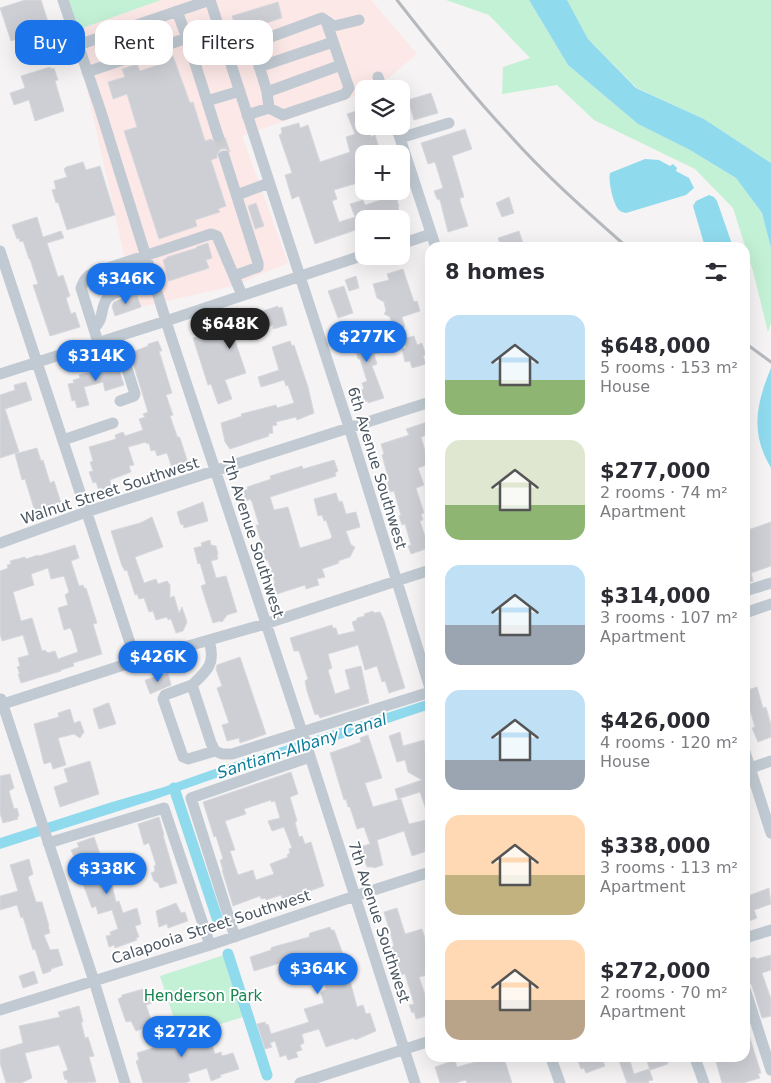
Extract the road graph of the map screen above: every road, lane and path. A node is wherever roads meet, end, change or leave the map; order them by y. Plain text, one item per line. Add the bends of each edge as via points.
1 (63, 0) edge
2 (210, 0) edge
3 (177, 11) junction
4 (70, 20) edge
5 (324, 20) junction
6 (359, 20) dead end
7 (183, 27) edge
8 (183, 39) edge
9 (333, 42) junction
10 (85, 43) edge
11 (85, 65) edge
12 (196, 65) edge
13 (341, 65) junction
14 (260, 67) junction
15 (87, 72) junction
16 (378, 77) dead end
17 (379, 80) edge
18 (240, 91) junction
19 (267, 92) junction
20 (207, 101) junction
21 (269, 108) junction
22 (247, 115) junction
23 (449, 123) dead end
24 (399, 135) edge
25 (218, 136) tunnel mouth
26 (400, 138) junction
27 (224, 156) tunnel mouth
28 (269, 183) junction
29 (237, 195) junction
30 (431, 234) junction
31 (410, 241) edge
32 (434, 242) edge
33 (0, 251) edge
34 (145, 254) junction
35 (355, 258) edge
36 (234, 276) junction
37 (299, 276) junction
38 (153, 279) junction
39 (242, 296) junction
40 (166, 321) junction
41 (94, 328) junction
42 (117, 336) junction
43 (98, 342) junction
44 (36, 362) junction
45 (0, 374) edge
46 (120, 401) dead end
47 (425, 404) edge
48 (112, 423) dead end
49 (349, 427) junction
50 (63, 440) junction
51 (215, 472) junction
52 (86, 512) junction
53 (0, 543) edge
54 (425, 572) edge
55 (396, 581) junction
56 (771, 583) edge
57 (750, 589) edge
58 (770, 608) edge
59 (750, 612) edge
60 (265, 624) junction
61 (209, 640) junction
62 (136, 661) junction
63 (425, 672) edge
64 (192, 685) junction
65 (425, 694) edge
66 (1, 703) edge
67 (306, 745) junction
68 (215, 751) junction
69 (771, 761) edge
70 (750, 768) edge
71 (750, 775) edge
72 (771, 833) edge
73 (47, 840) junction
74 (425, 874) edge
75 (355, 896) junction
76 (771, 930) edge
77 (750, 936) edge
78 (235, 937) junction
79 (210, 945) junction
80 (94, 981) junction
81 (750, 1005) edge
82 (0, 1010) edge
83 (425, 1043) edge
84 (404, 1049) junction
85 (552, 1062) edge
86 (697, 1062) edge
87 (771, 1070) edge
88 (125, 1083) edge
89 (300, 1083) edge
90 (415, 1083) edge
91 (560, 1083) edge
92 (704, 1083) edge

1 - 4 street, 7th Avenue Southwest
2 - 3 street
2 - 18 street, 6th Avenue Southwest
3 - 7 street
3 - 10 street
5 - 6 street via 334,26
5 - 9 street
5 - 14 street via 257,42 254,49
8 - 15 street
9 - 13 street
9 - 14 street
11 - 15 street, 7th Avenue Southwest
12 - 20 street
13 - 19 street
13 - 21 street via 349,88 345,94 283,115
14 - 19 street
15 - 34 street, 7th Avenue Southwest
16 - 17 street
18 - 20 street
18 - 22 street, 6th Avenue Southwest
19 - 21 street
20 - 25 street
21 - 22 street
22 - 28 street, 6th Avenue Southwest
23 - 26 street
24 - 26 street
26 - 30 street
27 - 29 street
28 - 29 street
28 - 37 street, 6th Avenue Southwest
29 - 36 street via 258,267
30 - 31 street
30 - 32 street
33 - 44 street
34 - 36 street via 211,234 217,236
34 - 38 street, 7th Avenue Southwest
34 - 41 street via 87,276 81,288
35 - 37 street
36 - 39 street
37 - 39 street
37 - 49 street, 6th Avenue Southwest
38 - 40 street, 7th Avenue Southwest
38 - 41 street via 111,294 99,324
39 - 40 street
40 - 42 street
40 - 51 street, 7th Avenue Southwest
41 - 43 street
42 - 43 street
42 - 46 street via 134,394
43 - 44 street
44 - 45 street
44 - 50 street
47 - 49 street, Walnut Street Southwest
48 - 50 street
49 - 51 street, Walnut Street Southwest
49 - 55 street, 6th Avenue Southwest
50 - 52 street
51 - 52 street, Walnut Street Southwest
51 - 60 street, 7th Avenue Southwest
52 - 53 street, Walnut Street Southwest
52 - 62 street
54 - 55 street
55 - 60 street
55 - 63 street, 6th Avenue Southwest
56 - 57 street
58 - 59 street
60 - 61 street
60 - 67 street, 7th Avenue Southwest
61 - 62 street
61 - 64 street via 213,659
62 - 66 street
64 - 68 street
64 - 68 street via 163,698 183,757 188,759
65 - 67 street
66 - 73 street
67 - 68 street via 232,754
67 - 75 street, 7th Avenue Southwest
67 - 78 street via 191,798
69 - 70 street
71 - 72 street
73 - 79 street via 164,808
73 - 80 street
74 - 75 street, Calapooia Street Southwest
75 - 78 street, Calapooia Street Southwest
75 - 84 street, 7th Avenue Southwest
76 - 77 street
78 - 79 street, Calapooia Street Southwest
79 - 80 street, Calapooia Street Southwest
80 - 82 street, Calapooia Street Southwest
80 - 88 street
81 - 87 street
83 - 84 street
84 - 89 street
84 - 90 street, 7th Avenue Southwest
85 - 91 street
86 - 92 street

